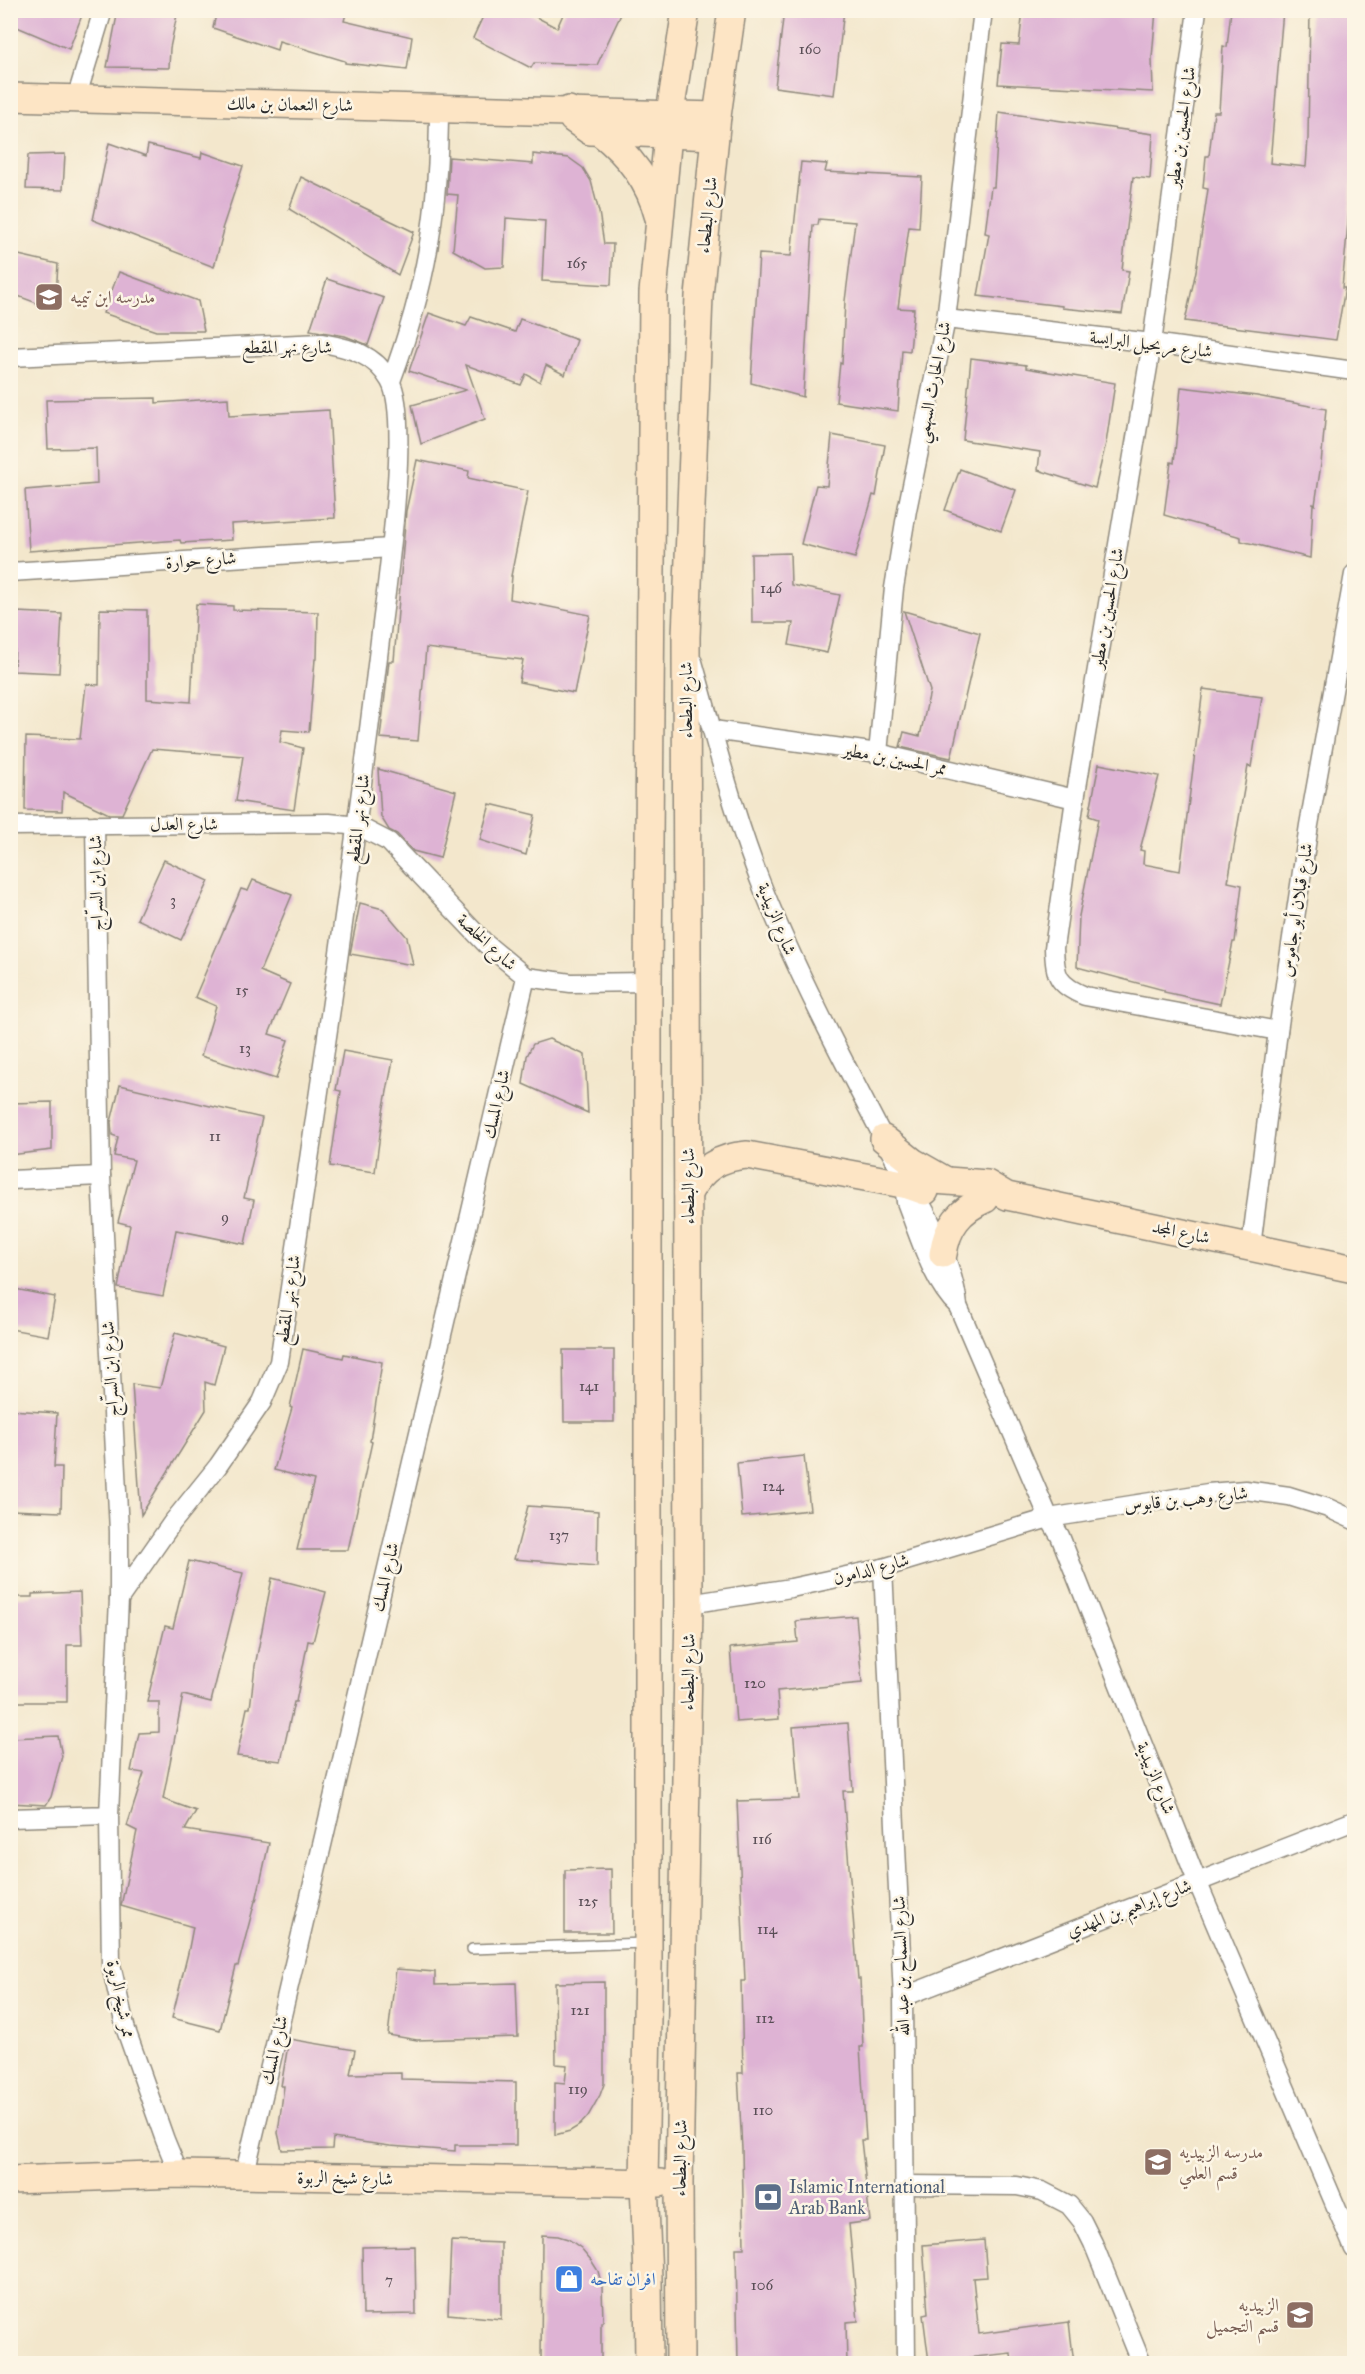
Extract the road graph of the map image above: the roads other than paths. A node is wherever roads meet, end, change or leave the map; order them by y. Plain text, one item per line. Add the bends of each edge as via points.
1 (103, 10) edge
2 (686, 10) edge
3 (732, 10) edge
4 (982, 10) edge
5 (1197, 10) edge
6 (10, 97) edge
7 (75, 99) junction
8 (439, 107) junction
9 (569, 110) junction
10 (669, 124) junction
11 (716, 126) junction
12 (600, 132) junction
13 (660, 220) junction
14 (946, 319) junction
15 (1152, 343) junction
16 (10, 357) edge
17 (1354, 371) edge
18 (391, 381) junction
19 (391, 548) junction
20 (10, 572) edge
21 (1354, 585) edge
22 (686, 637) junction
23 (713, 730) junction
24 (879, 753) junction
25 (1075, 799) junction
26 (95, 825) junction
27 (10, 826) edge
28 (358, 826) junction
29 (526, 977) junction
30 (648, 981) junction
31 (1278, 1031) junction
32 (884, 1139) junction
33 (102, 1176) junction
34 (10, 1180) edge
35 (946, 1181) junction
36 (908, 1185) junction
37 (688, 1192) junction
38 (996, 1197) junction
39 (1251, 1247) junction
40 (943, 1254) junction
41 (1354, 1269) edge
42 (958, 1306) junction
43 (1049, 1518) junction
44 (1354, 1520) edge
45 (883, 1568) junction
46 (119, 1599) junction
47 (649, 1604) junction
48 (689, 1604) junction
49 (109, 1815) junction
50 (10, 1818) edge
51 (1354, 1821) edge
52 (1197, 1881) junction
53 (647, 1943) junction
54 (472, 1949) dead end
55 (903, 1996) junction
56 (179, 2174) junction
57 (244, 2177) junction
58 (10, 2180) edge
59 (644, 2183) junction
60 (680, 2183) junction
61 (906, 2185) junction
62 (1354, 2249) edge
63 (650, 2364) edge
64 (680, 2364) edge
65 (906, 2364) edge
66 (1142, 2364) edge

1 - 7 street
2 - 10 street, شارع البطحاء
3 - 11 street, شارع البطحاء
4 - 14 street, شارع الحارث السهمي
5 - 15 street, شارع الحسين بن مطير
6 - 7 street, شارع النعمان بن مالك
7 - 8 street, شارع النعمان بن مالك
8 - 9 street, شارع النعمان بن مالك
8 - 18 street via 430,247 417,304
9 - 10 street, شارع النعمان بن مالك
9 - 12 street, شارع النعمان بن مالك via 581,126
10 - 11 street, شارع النعمان بن مالك
10 - 12 street, شارع النعمان بن مالك
10 - 13 street, شارع البطحاء
11 - 22 street, شارع البطحاء via 699,296
12 - 13 street via 638,170
13 - 30 street, شارع البطحاء via 653,293
14 - 15 street, شارع مريحيل البرايسة
14 - 24 street, شارع الحارث السهمي via 894,588
15 - 17 street, شارع مريحيل البرايسة
15 - 25 street, شارع الحسين بن مطير
16 - 18 street, شارع نهر المقطع via 322,343 370,357
18 - 19 street, شارع نهر المقطع via 399,429
19 - 20 street, شارع حوارة
19 - 28 street, شارع نهر المقطع
21 - 31 street, شارع قبلان أبو جاموس via 1309,825
22 - 23 street, شارع الزبيدية
22 - 37 street, شارع البطحاء
23 - 24 street, ممر الحسين بن مطير
23 - 32 street, شارع الزبيدية via 763,889 804,985
24 - 25 street, ممر الحسين بن مطير
25 - 31 street, شارع الحسين بن مطير via 1054,948 1059,980 1068,989 1086,996
26 - 27 street, شارع العدل
26 - 28 street, شارع العدل
26 - 33 street, شارع ابن السرّاج
28 - 29 street, شارع الخلصة via 389,842 486,944
28 - 46 street, شارع نهر المقطع via 279,1362 256,1411
29 - 30 street, شارع الخلصة via 571,982
29 - 57 street, شارع المسك
30 - 47 street, شارع البطحاء
31 - 39 street, شارع قبلان أبو جاموس
32 - 35 street
32 - 36 street, شارع الزبيدية
33 - 34 street
33 - 46 street, شارع ابن السرّاج
35 - 36 street, شارع المجد via 916,1179
35 - 38 street, شارع المجد via 987,1184
36 - 37 street, شارع المجد via 747,1155 732,1156 705,1169
36 - 38 street, شارع المجد via 921,1190
36 - 40 street, شارع الزبيدية via 921,1203
36 - 42 street, شارع الزبيدية via 906,1202 938,1280
37 - 48 street, شارع البطحاء
38 - 39 street, شارع المجد
38 - 40 street via 971,1205 960,1214 945,1239
39 - 41 street, شارع المجد
40 - 42 street, شارع الزبيدية
42 - 43 street, شارع الزبيدية
43 - 44 street, شارع وهب بن قابوس via 1245,1490 1289,1496
43 - 45 street, شارع الدامون
43 - 52 street, شارع الزبيدية via 1060,1536
45 - 48 street, شارع الدامون
45 - 55 street, شارع السماح بن عبد الله
46 - 49 street, شارع ابن السرّاج
47 - 48 street
47 - 53 street, شارع البطحاء
48 - 60 street, شارع البطحاء
49 - 50 street
49 - 56 street, ممر شيخ الربوة via 111,1965 126,2030
51 - 52 street, شارع إبراهيم بن المهدي
52 - 55 street, شارع إبراهيم بن المهدي
52 - 62 street, شارع الزبيدية
53 - 54 lane
53 - 59 street, شارع البطحاء
55 - 61 street, شارع السماح بن عبد الله
56 - 57 street, شارع شيخ الربوة
56 - 58 street, شارع شيخ الربوة
57 - 59 street, شارع شيخ الربوة
59 - 60 street, شارع شيخ الربوة
59 - 63 street, شارع البطحاء
60 - 64 street, شارع البطحاء
61 - 65 street, شارع السماح بن عبد الله
61 - 66 street via 1017,2186 1042,2191 1069,2205 1093,2243

